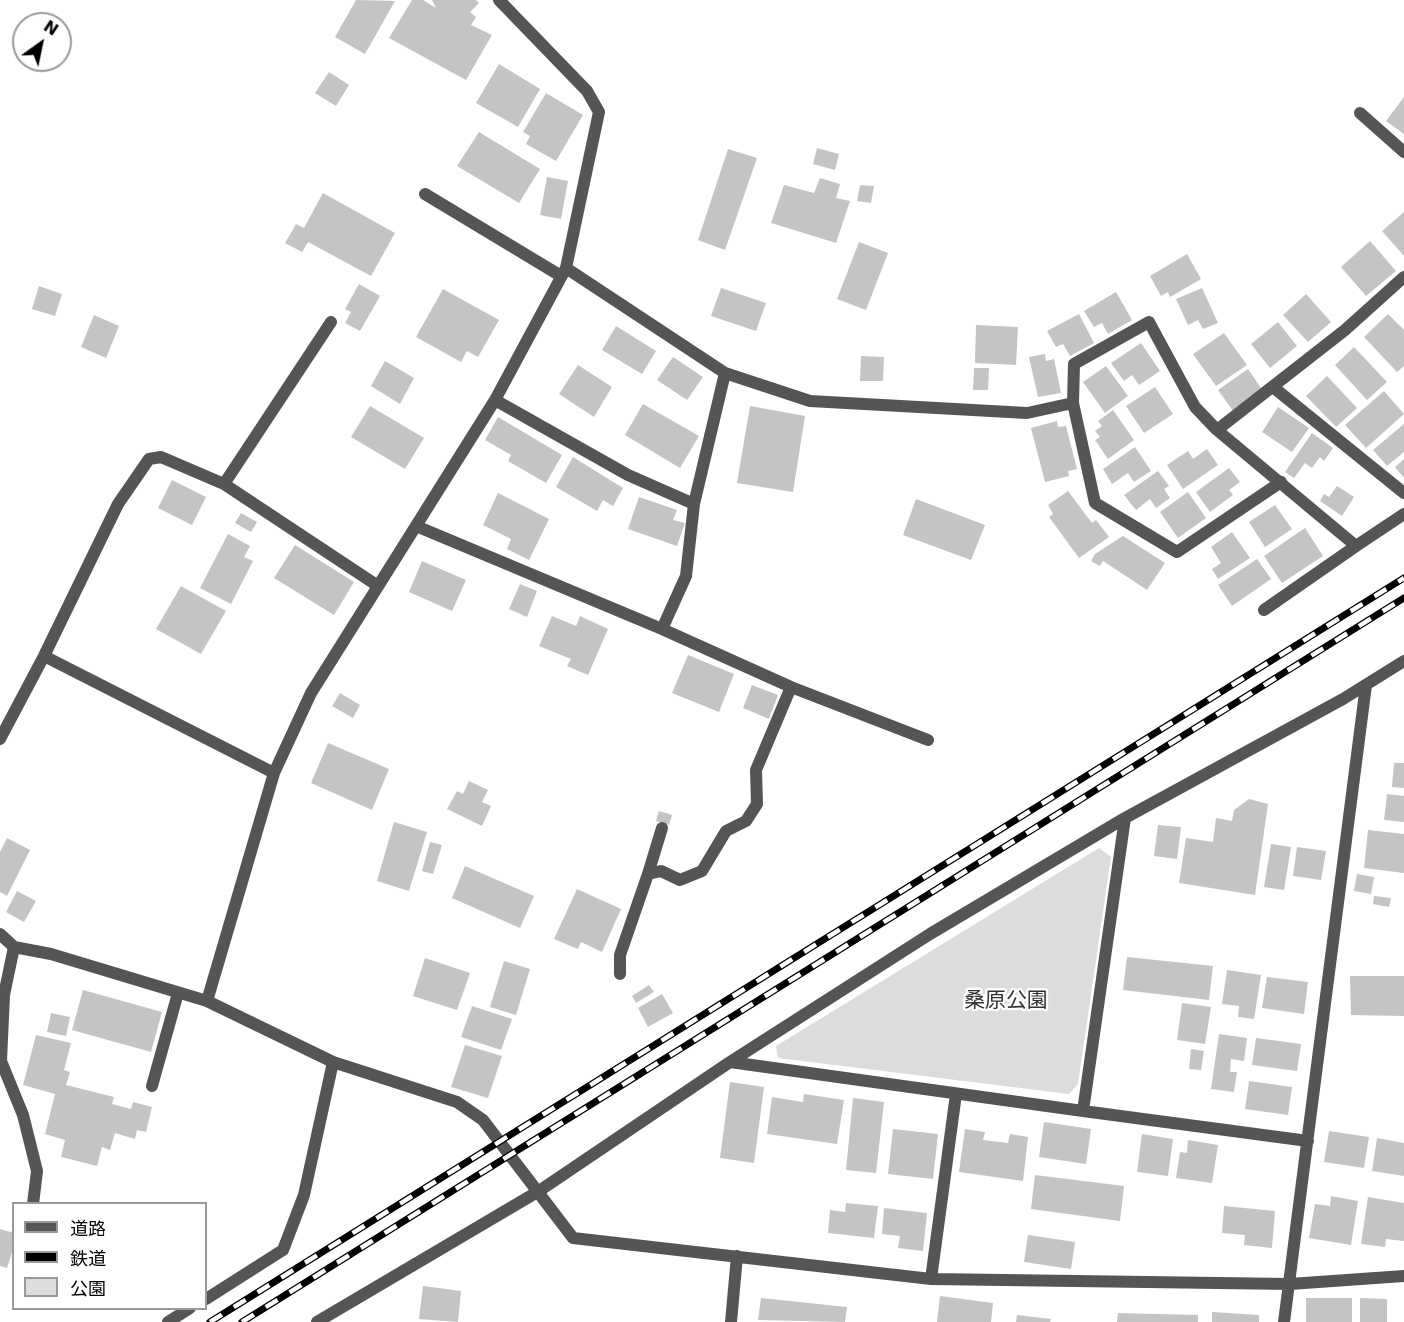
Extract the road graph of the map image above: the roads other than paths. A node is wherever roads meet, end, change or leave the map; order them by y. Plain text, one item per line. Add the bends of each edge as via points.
1 (499, 0) edge
2 (1360, 113) dead end
3 (1404, 152) edge
4 (424, 194) dead end
5 (564, 272) junction
6 (1404, 277) edge
7 (331, 322) dead end
8 (725, 373) junction
9 (1273, 387) junction
10 (495, 400) junction
11 (1073, 403) junction
12 (1217, 430) junction
13 (1281, 482) junction
14 (224, 484) junction
15 (1404, 494) edge
16 (694, 504) junction
17 (1404, 514) edge
18 (416, 526) junction
19 (1356, 546) junction
20 (378, 586) junction
21 (1264, 609) dead end
22 (662, 629) junction
23 (44, 656) junction
24 (1404, 661) edge
25 (1366, 685) junction
26 (791, 687) junction
27 (0, 739) edge
28 (928, 740) dead end
29 (274, 773) junction
30 (1125, 818) junction
31 (662, 828) dead end
32 (648, 874) junction
33 (0, 934) edge
34 (14, 947) junction
35 (620, 974) dead end
36 (178, 993) junction
37 (207, 1001) junction
38 (333, 1062) junction
39 (730, 1062) junction
40 (152, 1086) dead end
41 (956, 1094) junction
42 (1083, 1111) junction
43 (1308, 1141) junction
44 (539, 1191) junction
45 (33, 1202) edge
46 (738, 1256) junction
47 (1404, 1276) edge
48 (931, 1279) junction
49 (1290, 1284) junction
50 (207, 1298) edge
51 (187, 1310) edge
52 (168, 1322) edge
53 (317, 1322) edge
54 (731, 1322) edge
55 (1284, 1322) edge

1 - 5 street via 587,91 599,112
2 - 3 street
4 - 5 street
5 - 8 street
5 - 10 street
6 - 9 street
7 - 14 street
8 - 11 street via 810,401 1027,413
8 - 16 street
9 - 12 street
9 - 15 street
10 - 16 street via 628,475
10 - 18 street
11 - 12 street via 1074,364 1149,322 1195,407
11 - 13 street via 1095,503 1177,552
12 - 13 street
13 - 19 street
14 - 20 street
14 - 23 street via 161,458 148,459 118,504
16 - 22 street via 686,576
17 - 19 street
18 - 20 street
18 - 22 street
19 - 21 street
20 - 29 street via 311,693
22 - 26 street
23 - 27 street
23 - 29 street
24 - 25 street
25 - 30 street
25 - 43 street
26 - 28 street
26 - 32 street via 756,770 757,804 746,821 726,831 702,871 680,880 661,871
29 - 37 street
30 - 39 street via 930,934
30 - 42 street
31 - 32 street
32 - 35 street via 620,955
33 - 34 street
34 - 36 street via 51,954
34 - 45 street via 4,995 1,1061 23,1115 37,1171
36 - 37 street
36 - 40 street
37 - 38 street
38 - 44 street via 457,1102 483,1120
38 - 50 street via 304,1195 283,1250
39 - 41 street
39 - 44 street
41 - 42 street
41 - 48 street
42 - 43 street
43 - 49 street
44 - 46 street via 573,1238
44 - 53 street
46 - 48 street
46 - 54 street
47 - 49 street
48 - 49 street
49 - 55 street
51 - 52 street

